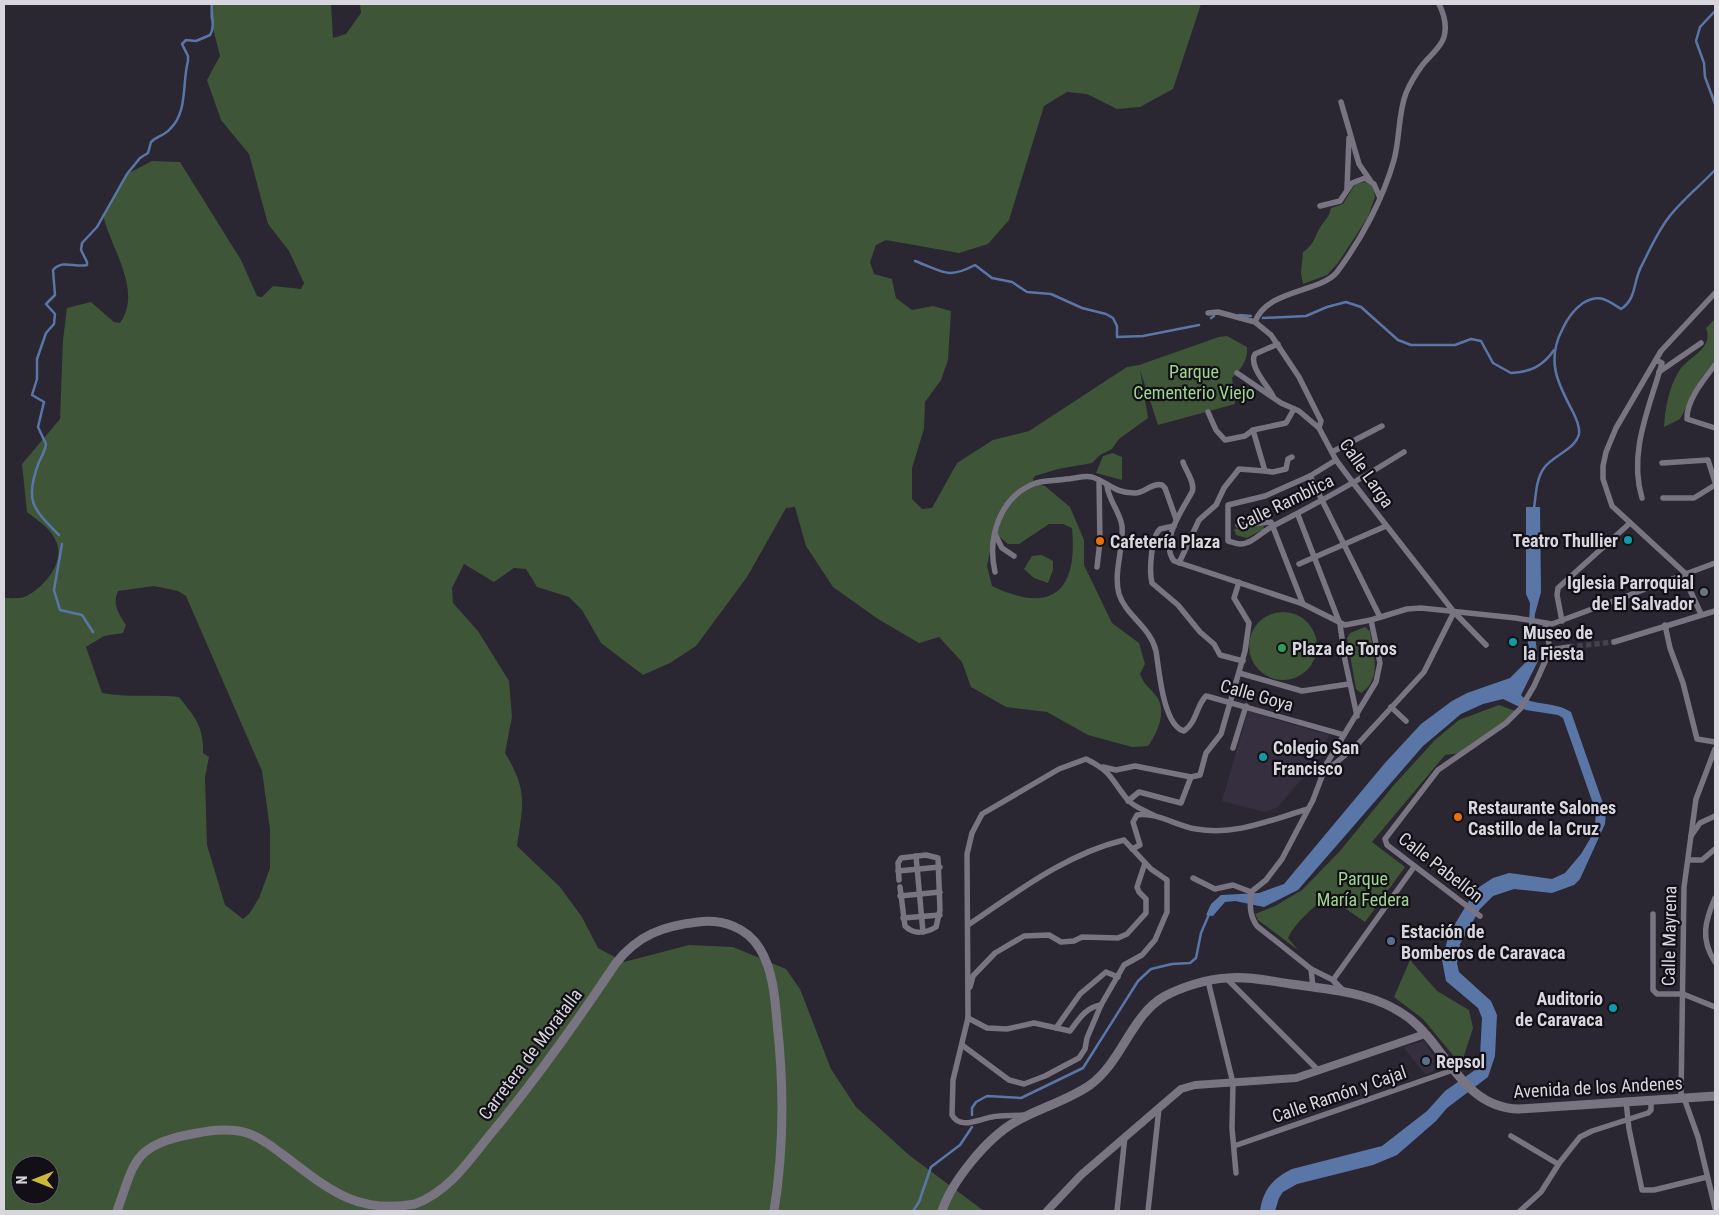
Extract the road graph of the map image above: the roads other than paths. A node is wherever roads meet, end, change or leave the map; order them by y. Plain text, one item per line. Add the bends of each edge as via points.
1 (1439, 4) edge
2 (1342, 102) dead end
3 (1348, 130) junction
4 (1370, 180) junction
5 (1347, 188) junction
6 (1380, 198) junction
7 (1320, 206) dead end
8 (1715, 293) edge
9 (1208, 313) dead end
10 (1255, 322) junction
11 (1701, 343) dead end
12 (1278, 344) junction
13 (1656, 360) junction
14 (1715, 365) edge
15 (1659, 372) junction
16 (1237, 373) dead end
17 (1274, 398) junction
18 (1294, 409) junction
19 (1208, 412) dead end
20 (1382, 426) dead end
21 (1319, 428) junction
22 (1715, 428) edge
23 (1253, 430) junction
24 (1332, 452) junction
25 (1404, 452) dead end
26 (1292, 457) dead end
27 (1336, 460) junction
28 (1183, 462) dead end
29 (1662, 463) dead end
30 (1265, 471) junction
31 (1310, 476) junction
32 (1099, 480) junction
33 (1715, 483) edge
34 (1354, 484) junction
35 (1108, 486) junction
36 (1642, 498) dead end
37 (1663, 498) dead end
38 (1323, 501) junction
39 (1298, 515) junction
40 (1176, 519) junction
41 (1630, 523) junction
42 (1174, 526) junction
43 (1238, 526) dead end
44 (1272, 526) junction
45 (1386, 526) junction
46 (994, 532) junction
47 (1344, 544) junction
48 (1014, 556) dead end
49 (1314, 558) junction
50 (1178, 563) junction
51 (1715, 563) edge
52 (1299, 564) dead end
53 (1098, 567) dead end
54 (995, 572) dead end
55 (1684, 574) junction
56 (1239, 582) junction
57 (1303, 604) junction
58 (1715, 611) edge
59 (1454, 612) junction
60 (1701, 614) junction
61 (1380, 617) junction
62 (1372, 620) junction
63 (1562, 621) junction
64 (1340, 624) junction
65 (1351, 624) junction
66 (1545, 624) junction
67 (1665, 625) junction
68 (1342, 642) junction
69 (1614, 642) tunnel mouth
70 (1486, 645) dead end
71 (1570, 647) tunnel mouth
72 (1549, 650) junction
73 (1243, 661) junction
74 (1239, 673) junction
75 (1350, 684) junction
76 (1231, 702) junction
77 (1246, 706) junction
78 (1391, 707) junction
79 (1357, 716) junction
80 (1406, 721) dead end
81 (1344, 735) junction
82 (1715, 742) edge
83 (1234, 748) dead end
84 (1715, 749) edge
85 (1327, 763) junction
86 (1102, 767) junction
87 (1191, 777) junction
88 (1128, 801) junction
89 (1308, 809) junction
90 (1153, 815) junction
91 (1715, 816) edge
92 (1690, 837) junction
93 (1132, 849) junction
94 (1715, 849) edge
95 (916, 856) junction
96 (1689, 860) junction
97 (1145, 863) junction
98 (940, 867) junction
99 (1414, 867) junction
100 (918, 869) junction
101 (898, 871) junction
102 (1193, 878) dead end
103 (940, 892) junction
104 (1251, 893) junction
105 (900, 896) junction
106 (1715, 898) edge
107 (1713, 908) edge
108 (1653, 914) dead end
109 (940, 915) junction
110 (1480, 916) dead end
111 (922, 917) junction
112 (903, 918) junction
113 (968, 925) junction
114 (923, 932) junction
115 (1715, 962) edge
116 (1311, 969) junction
117 (1323, 975) junction
118 (1118, 977) junction
119 (1226, 978) junction
120 (1333, 980) junction
121 (1208, 981) junction
122 (1313, 985) junction
123 (1327, 989) junction
124 (1345, 992) junction
125 (1683, 994) junction
126 (968, 996) junction
127 (1101, 1005) junction
128 (1715, 1007) edge
129 (968, 1018) junction
130 (1056, 1028) junction
131 (1425, 1034) junction
132 (962, 1045) junction
133 (1319, 1071) junction
134 (1456, 1072) junction
135 (1233, 1083) junction
136 (1715, 1096) edge
137 (1682, 1098) junction
138 (1651, 1100) junction
139 (1626, 1101) junction
140 (1159, 1108) junction
141 (1031, 1115) junction
142 (1628, 1120) junction
143 (1125, 1136) junction
144 (1511, 1136) dead end
145 (1234, 1146) junction
146 (1558, 1164) junction
147 (1236, 1173) dead end
148 (1708, 1177) junction
149 (1715, 1208) edge
150 (117, 1211) edge
151 (774, 1211) edge
152 (942, 1211) edge
153 (1047, 1211) edge
154 (1117, 1211) edge
155 (1148, 1211) edge
156 (1520, 1211) edge

1 - 6 street via 1446,26 1445,35 1407,91 1401,109 1394,160
2 - 3 street
3 - 4 street via 1362,170
3 - 5 street
4 - 5 street via 1355,181
4 - 6 street
5 - 7 street via 1340,202
6 - 10 street via 1336,273 1324,282 1283,296 1258,314
8 - 13 street
9 - 10 street via 1218,312
10 - 12 street
11 - 15 street
12 - 17 street via 1253,357 1253,364
12 - 21 street via 1321,421
13 - 15 street via 1662,364
13 - 41 street via 1616,428 1603,466 1603,479 1612,506
14 - 22 street via 1687,412 1687,419
15 - 36 street via 1642,424 1639,468
16 - 17 street, Calle Larga
17 - 18 street, Calle Larga
18 - 21 street, Calle Larga
18 - 23 street via 1286,423
19 - 23 street via 1216,430 1225,440 1245,436
20 - 24 street
21 - 24 street, Calle Larga
23 - 30 street
24 - 27 street, Calle Larga
25 - 34 street, Calle Ramblica
26 - 30 street via 1288,459 1286,469
27 - 31 street
27 - 34 street, Calle Larga
28 - 40 street via 1191,479 1192,492
29 - 33 street via 1708,460
30 - 50 street via 1239,469 1216,505 1198,520
31 - 38 street
31 - 44 street, Calle Ramblica via 1265,496 1228,505 1228,541 1240,544 1249,541
32 - 35 street
32 - 46 street via 1087,477 1044,481 1028,487 1004,510
32 - 53 street
33 - 37 street via 1694,498
34 - 38 street, Calle Ramblica
34 - 45 street, Calle Larga
35 - 40 street via 1136,494 1153,485 1162,485
35 - 76 street, Calle Goya via 1110,500 1121,522 1119,593 1152,637 1164,699 1174,723 1180,730 1189,727 1206,696
38 - 39 street, Calle Ramblica
38 - 47 street
39 - 44 street, Calle Ramblica
39 - 49 street
40 - 42 street
41 - 55 street
41 - 63 street via 1558,588
42 - 50 street via 1171,553 1174,562
42 - 73 street via 1160,529 1156,535 1151,564 1152,583 1178,605 1220,655
43 - 44 street via 1270,522
44 - 57 street
45 - 47 street
45 - 59 street, Calle Larga
46 - 48 street via 1002,548
46 - 54 street via 991,547
47 - 49 street
47 - 61 street
49 - 52 street
49 - 64 street
50 - 56 street
51 - 55 street
55 - 60 street
55 - 63 street
56 - 57 street
56 - 73 street via 1234,598 1249,628
57 - 64 street
58 - 60 street
59 - 61 street via 1414,608
59 - 66 street
59 - 70 street, Calle Larga
59 - 78 street via 1424,672
60 - 67 street
61 - 62 street
62 - 65 street
62 - 79 street via 1380,672
63 - 66 street
64 - 65 street
64 - 68 street
65 - 68 street via 1345,630
66 - 72 street
67 - 69 street
67 - 82 street via 1697,739
68 - 75 street
71 - 72 street
72 - 99 street, Calle Pabellón via 1531,692 1518,712 1438,770 1386,837 1385,842
73 - 74 street
74 - 75 street via 1302,691
74 - 76 street
75 - 79 street
76 - 77 street, Calle Goya
76 - 87 street via 1221,734 1206,753 1200,775
77 - 81 street, Calle Goya
77 - 83 street
78 - 80 street
78 - 85 street via 1356,746 1332,766
79 - 81 street
81 - 85 street
84 - 92 street, Calle Mayrena via 1696,798
85 - 89 street
86 - 87 street via 1116,770 1135,766
86 - 88 street
86 - 113 street via 1086,759 1059,769 982,814 972,833 967,854
87 - 88 street via 1181,803 1139,792
88 - 90 street
89 - 90 street via 1259,826 1225,832 1195,829
89 - 104 street via 1276,869
90 - 93 street via 1134,817 1134,829 1140,845
91 - 92 street via 1700,823
92 - 96 street, Calle Mayrena
93 - 97 street
93 - 113 street via 1124,840 1075,857
94 - 96 street via 1702,860
95 - 98 street via 933,855 938,858
95 - 100 street
95 - 101 street via 901,858
96 - 125 street, Calle Mayrena via 1682,902
97 - 118 street via 1167,880 1167,912 1155,940 1142,955 1124,965
97 - 126 street via 1137,887 1146,899 1146,912 1127,934 1118,938 1082,937 1061,942 1048,935 1024,936 995,953 973,976
98 - 100 street
98 - 103 street
99 - 110 street, Calle Pabellón
99 - 120 street
100 - 101 street
100 - 111 street
101 - 105 street
102 - 104 street via 1215,889 1233,885
103 - 105 street
103 - 109 street
104 - 116 street via 1251,917 1257,926
105 - 112 street
106 - 107 street
107 - 115 street via 1706,921 1705,939
108 - 125 street via 1653,990 1657,994
109 - 111 street
109 - 114 street via 936,927
111 - 112 street
111 - 114 street
112 - 114 street via 909,930
113 - 126 street
116 - 117 street
116 - 122 street
117 - 120 street
117 - 122 street via 1316,978
118 - 127 street
118 - 130 street via 1106,972 1080,994
119 - 121 main road
119 - 122 main road
119 - 133 street
120 - 123 street via 1334,988
120 - 124 street
121 - 135 street
121 - 141 main road via 1159,1000 1145,1013 1101,1076 1078,1092
122 - 123 main road
123 - 124 main road
124 - 131 main road via 1391,1007
125 - 128 street
125 - 137 street, Calle Mayrena
126 - 129 street
127 - 130 street via 1084,1012 1070,1031
127 - 132 street via 1082,1054 1066,1066 1028,1083 1009,1080
129 - 130 street via 987,1028 1008,1029 1034,1023
129 - 132 street
131 - 133 street
131 - 134 main road, Avenida de los Andenes
132 - 141 street via 951,1099 955,1120 963,1123 991,1117
133 - 135 street via 1287,1080
134 - 139 main road, Avenida de los Andenes via 1477,1096 1493,1105 1512,1109
134 - 145 street, Calle Ramón y Cajal
135 - 140 street via 1186,1087
135 - 145 street
136 - 137 main road, Avenida de los Andenes
137 - 138 main road, Avenida de los Andenes
137 - 148 street via 1698,1137
138 - 139 main road, Avenida de los Andenes
138 - 142 street via 1651,1111
139 - 142 street
140 - 143 street
140 - 155 street
141 - 152 main road via 1008,1127 984,1149 956,1182
142 - 146 street via 1580,1137
142 - 148 street via 1642,1190
143 - 153 street
143 - 154 street
144 - 146 street
145 - 147 street
146 - 156 street via 1541,1192
148 - 149 street
150 - 151 main road, Carretera de Moratalla via 130,1170 144,1152 164,1140 220,1130 240,1131 257,1137 337,1196 361,1208 395,1208 429,1198 445,1187 530,1087 632,944 659,931 713,921 732,926 753,939 771,976 778,1032 782,1119

